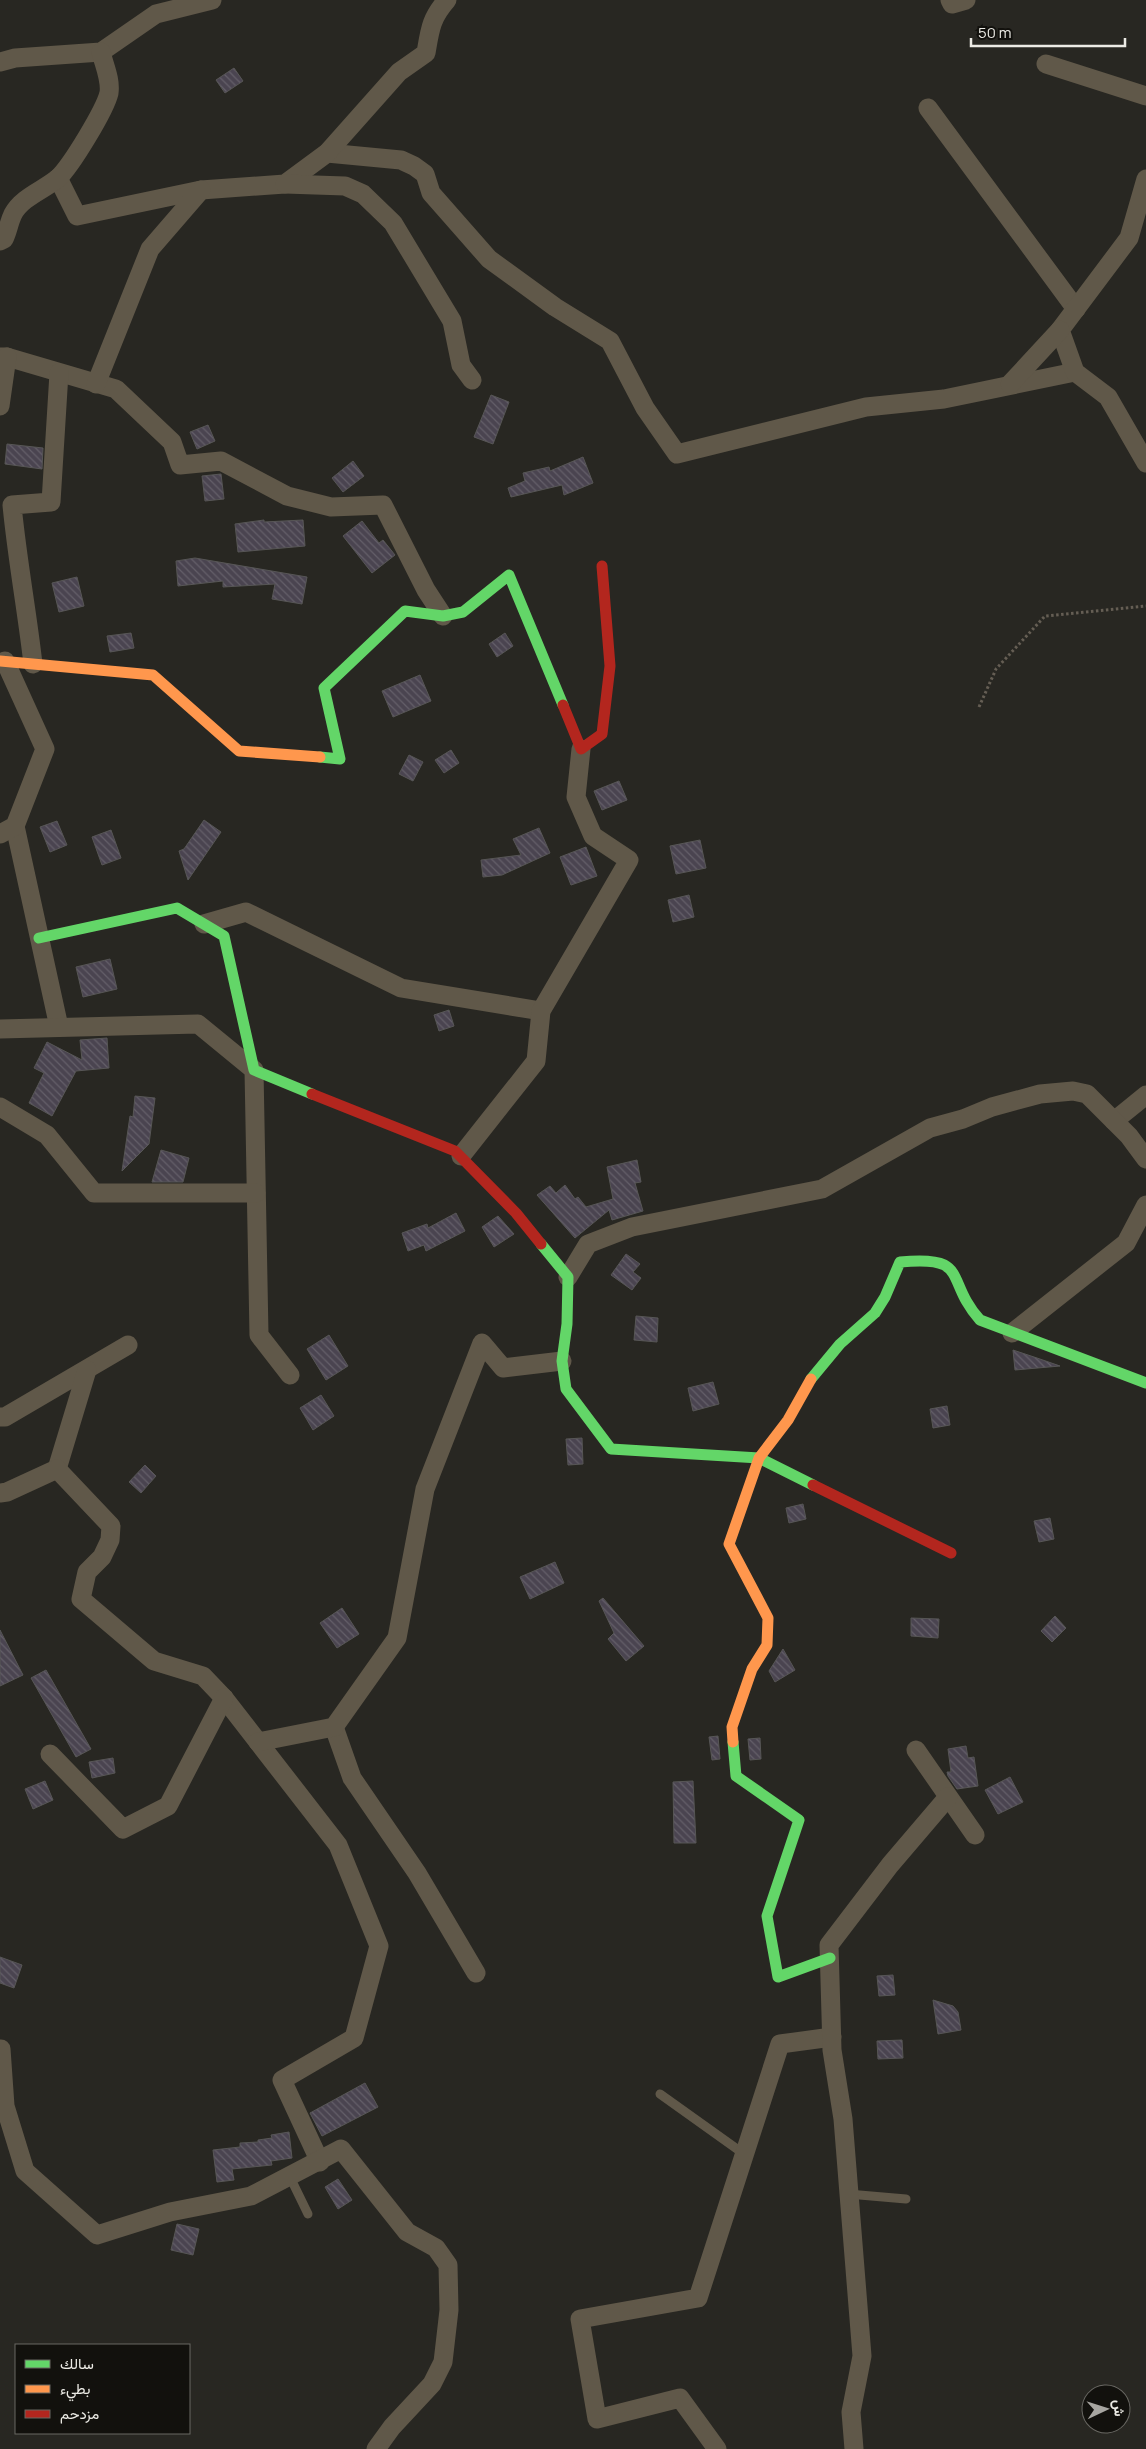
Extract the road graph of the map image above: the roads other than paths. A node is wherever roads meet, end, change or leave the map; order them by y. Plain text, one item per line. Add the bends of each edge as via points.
1 (212, 0) edge
2 (448, 0) edge
3 (950, 0) edge
4 (966, 0) edge
5 (101, 52) junction
6 (0, 62) edge
7 (1046, 64) dead end
8 (1146, 96) edge
9 (928, 108) dead end
10 (327, 153) junction
11 (58, 178) junction
12 (1146, 180) edge
13 (285, 184) junction
14 (201, 190) junction
15 (0, 241) edge
16 (1076, 309) junction
17 (1060, 330) junction
18 (3, 357) edge
19 (1075, 372) junction
20 (59, 373) junction
21 (472, 380) dead end
22 (96, 384) junction
23 (1010, 384) junction
24 (0, 406) edge
25 (1146, 462) edge
26 (6, 504) edge
27 (602, 566) dead end
28 (443, 616) junction
29 (3, 661) edge
30 (33, 664) junction
31 (581, 749) junction
32 (7, 830) edge
33 (204, 924) junction
34 (39, 938) junction
35 (541, 1011) junction
36 (59, 1027) junction
37 (0, 1029) edge
38 (254, 1070) junction
39 (1146, 1095) edge
40 (0, 1107) edge
41 (1114, 1121) junction
42 (461, 1156) junction
43 (1146, 1159) edge
44 (256, 1193) junction
45 (1146, 1205) edge
46 (568, 1277) junction
47 (1012, 1333) junction
48 (128, 1346) dead end
49 (562, 1361) junction
50 (87, 1370) junction
51 (290, 1375) dead end
52 (1146, 1383) edge
53 (0, 1417) edge
54 (759, 1458) junction
55 (57, 1469) junction
56 (0, 1493) edge
57 (951, 1553) dead end
58 (224, 1698) junction
59 (334, 1726) junction
60 (258, 1742) junction
61 (916, 1750) dead end
62 (50, 1754) dead end
63 (948, 1797) junction
64 (975, 1835) dead end
65 (830, 1958) junction
66 (476, 1973) dead end
67 (832, 2037) junction
68 (1, 2049) edge
69 (660, 2094) dead end
70 (744, 2154) junction
71 (320, 2162) junction
72 (290, 2177) junction
73 (847, 2194) junction
74 (906, 2199) dead end
75 (308, 2214) dead end
76 (376, 2449) edge
77 (717, 2449) edge
78 (854, 2449) edge

1 - 5 street via 156,14
2 - 10 street via 434,15 426,53 399,72
3 - 4 street via 952,4
5 - 6 street via 15,58
5 - 11 street via 109,83 108,94 81,146
7 - 8 street
9 - 16 street
10 - 13 street
10 - 23 street via 401,160 425,174 431,193 489,259 555,307 610,341 645,408 677,454 866,407 944,399
11 - 14 street via 77,216
11 - 15 street via 22,203 12,215 4,239
12 - 16 street via 1129,238
13 - 14 street
13 - 21 street via 345,186 363,194 393,223 452,322 461,365
14 - 22 street via 150,249
16 - 17 street
17 - 19 street
17 - 23 street
18 - 20 street
18 - 24 street
19 - 23 street
19 - 25 street via 1108,397
20 - 22 street
20 - 26 street via 51,502
22 - 28 street via 116,389 172,442 180,465 221,461 287,496 331,507 383,505 426,590
26 - 30 street via 27,606
27 - 31 street via 610,666 602,734
28 - 30 street via 406,611 324,688 340,759 239,751 154,675
28 - 31 street via 463,612 509,575
29 - 30 street
29 - 32 street via 45,749
31 - 35 street via 576,797 593,836 630,860
32 - 34 street
33 - 34 street via 176,908
33 - 35 street via 246,912 400,988
33 - 38 street via 224,936
34 - 36 street
35 - 42 street via 536,1061
36 - 37 street
36 - 38 street via 198,1024
38 - 42 street via 456,1151
38 - 44 street
39 - 41 street
40 - 44 street via 47,1135 94,1193
41 - 43 street
41 - 46 street via 1086,1094 1073,1091 1040,1094 992,1107 930,1128 822,1189 632,1227 588,1244
42 - 46 street via 516,1213
44 - 51 street via 259,1335
45 - 47 street via 1126,1243
46 - 49 street via 568,1324
47 - 52 street
47 - 54 street via 980,1320 970,1312 954,1272 944,1264 932,1259 900,1262 875,1314 840,1344 810,1380 788,1420
48 - 50 street
49 - 54 street via 566,1389 610,1449
49 - 59 street via 503,1368 482,1343 426,1489 397,1638
50 - 53 street
50 - 55 street
54 - 57 street
54 - 65 street via 729,1544 768,1618 767,1645 752,1669 732,1727 736,1776 799,1820 767,1916 778,1977
55 - 56 street
55 - 58 street via 111,1526 110,1540 102,1558 87,1572 81,1599 154,1661 203,1676
58 - 60 street
58 - 62 street via 168,1806 123,1829
59 - 60 street
59 - 66 street via 352,1778 417,1873
60 - 71 street via 338,1845 379,1946 354,2038 282,2080
61 - 63 street
63 - 64 street
63 - 65 street via 890,1865 829,1945
65 - 67 street
67 - 70 street via 780,2044
67 - 73 street
68 - 72 street via 5,2106 25,2171 97,2235 170,2212 251,2196
69 - 70 lane
70 - 77 street via 698,2298 580,2318 597,2419 680,2398
71 - 72 street
71 - 76 street via 341,2149 407,2232 436,2248 448,2264 449,2310 443,2362 432,2384
72 - 75 lane
73 - 74 lane
73 - 78 street via 862,2356 851,2412

